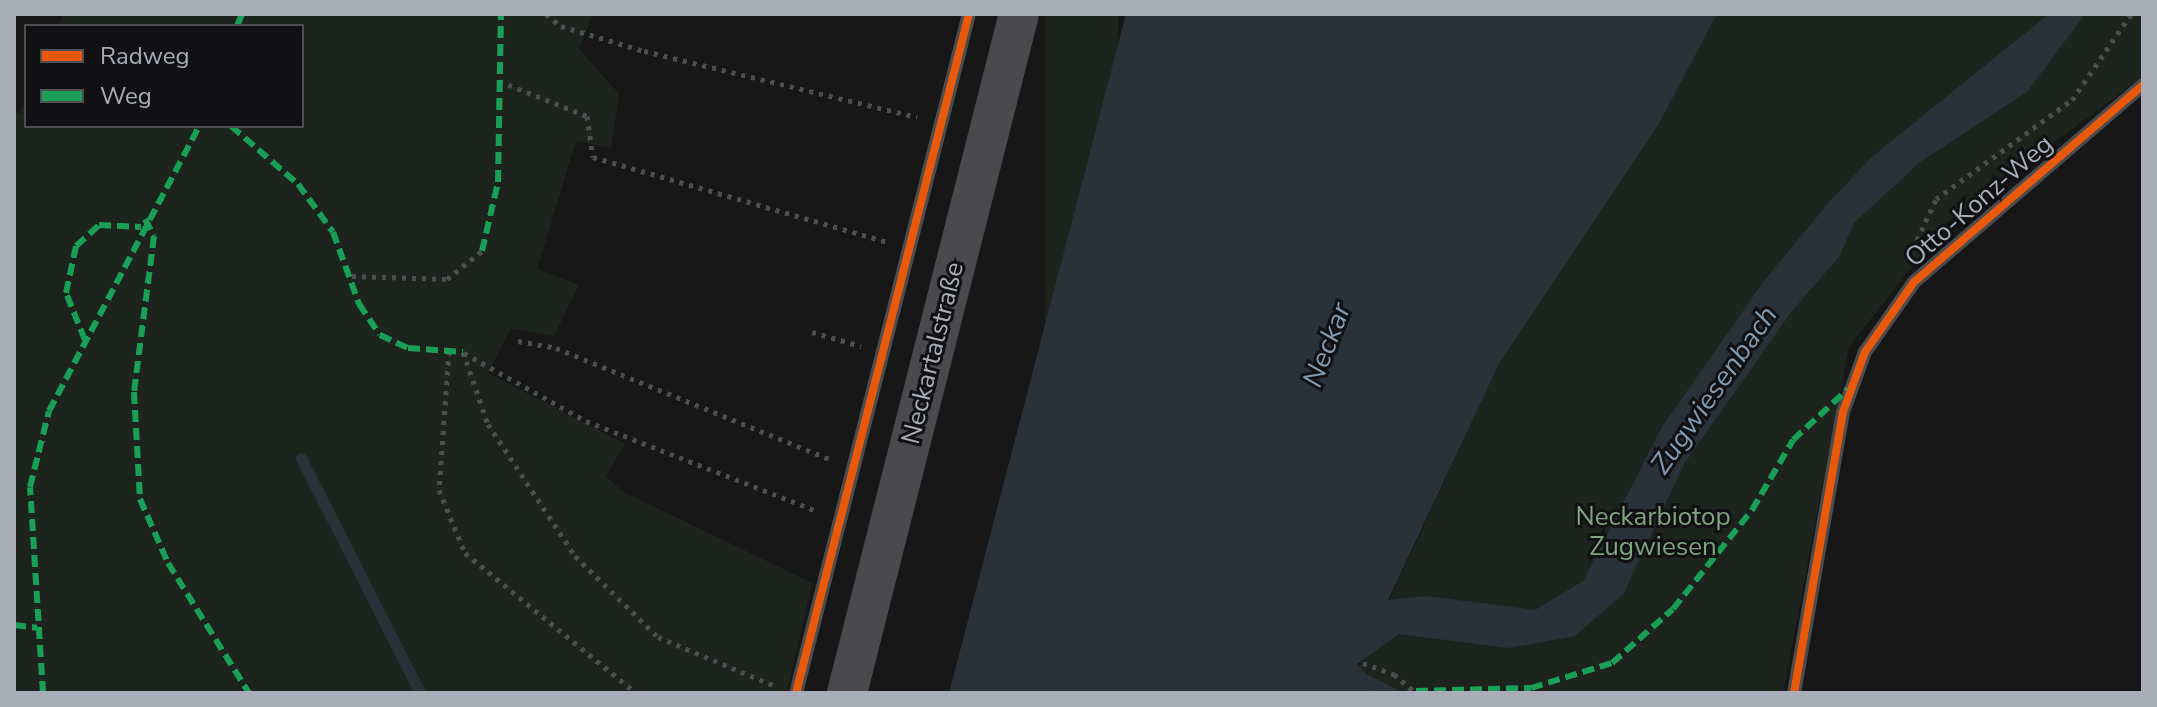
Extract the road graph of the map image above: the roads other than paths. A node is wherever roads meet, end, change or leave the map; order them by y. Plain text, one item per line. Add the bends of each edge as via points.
1 (969, 14) edge
2 (1019, 14) edge
3 (2143, 85) edge
4 (796, 693) edge
5 (847, 693) edge
6 (1794, 693) edge

1 - 4 lane
2 - 5 main road, Neckartalstraße
3 - 6 lane, Otto-Konz-Weg via 1914,282 1865,352 1847,399

